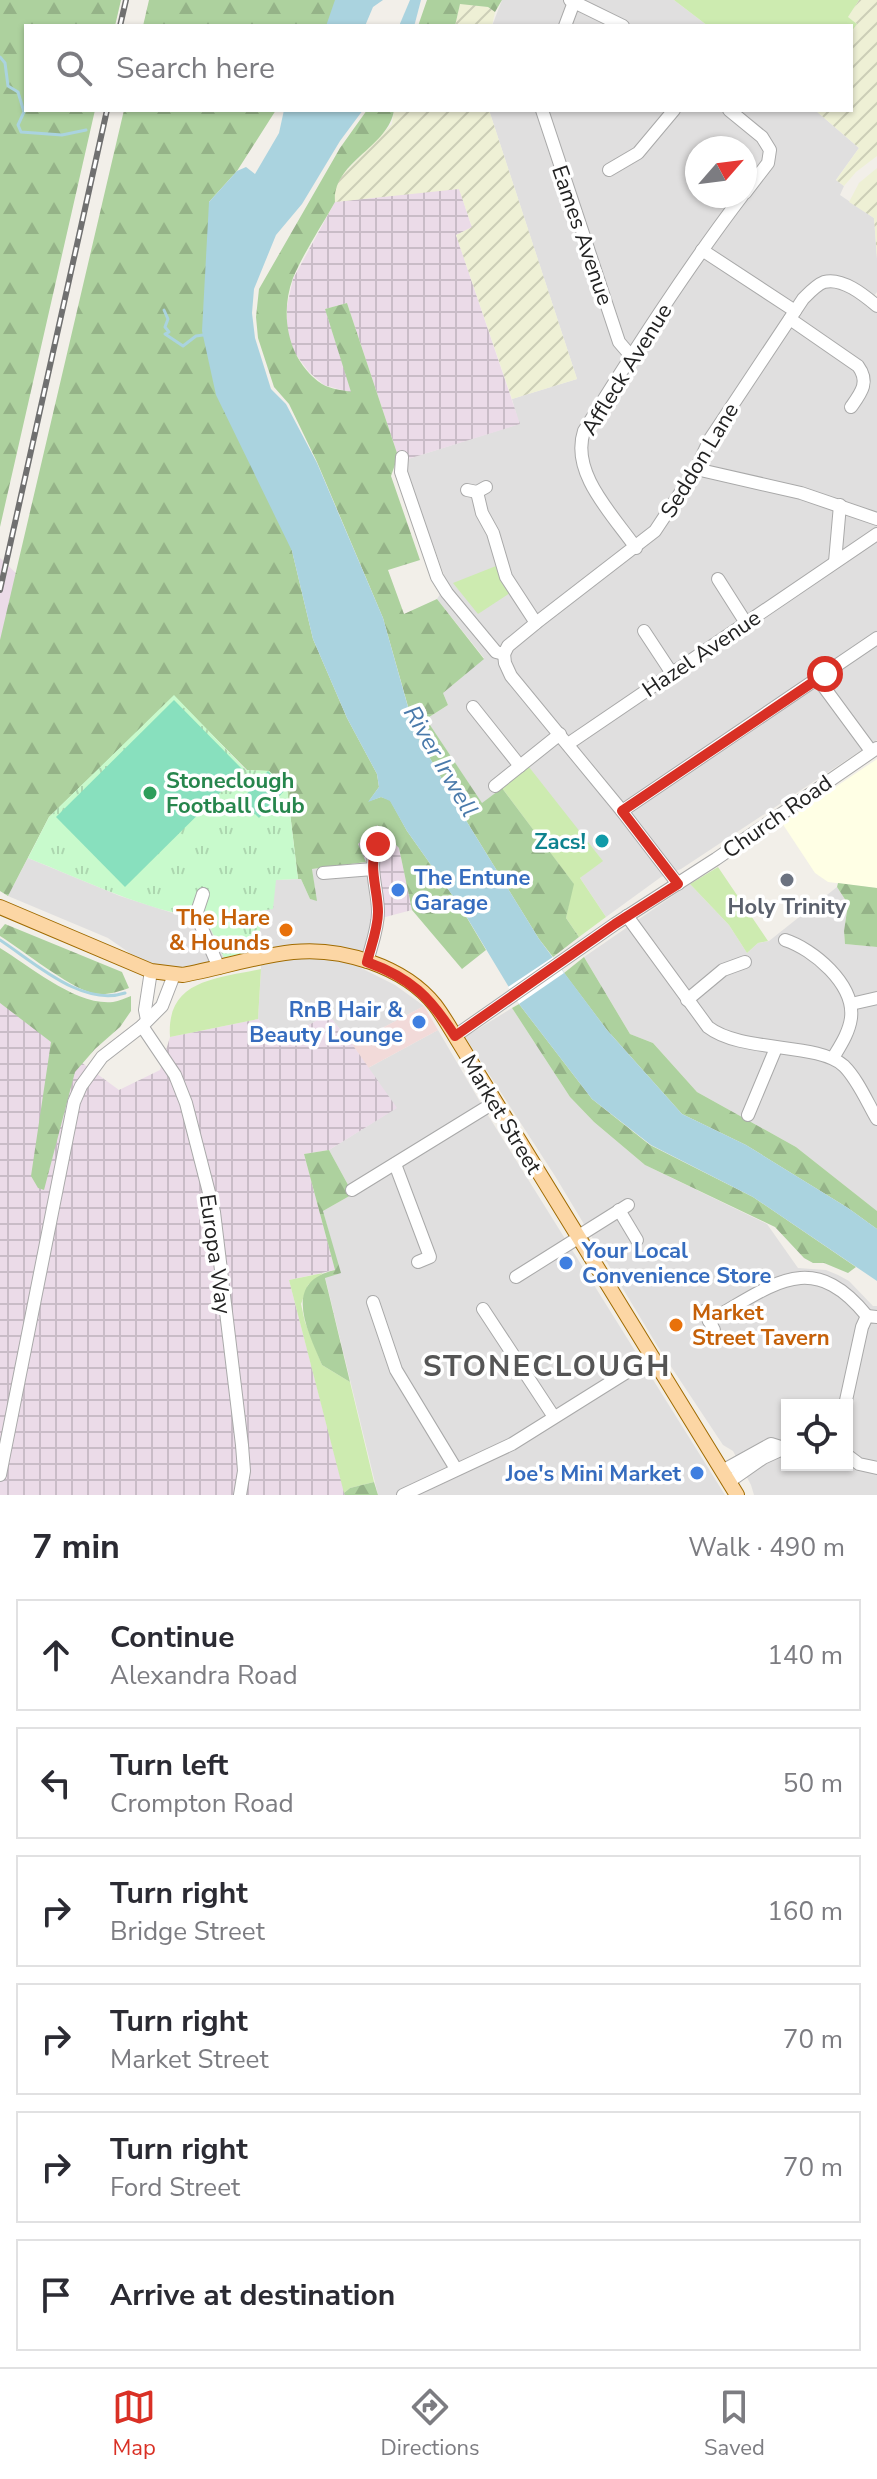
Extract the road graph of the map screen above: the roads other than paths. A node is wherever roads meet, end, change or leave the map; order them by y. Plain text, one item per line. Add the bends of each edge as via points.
1 (572, 1) edge
2 (566, 24) edge
3 (619, 24) edge
4 (543, 112) edge
5 (672, 112) edge
6 (731, 112) edge
7 (615, 163) dead end
8 (757, 177) edge
9 (734, 208) edge
10 (702, 250) junction
11 (877, 306) edge
12 (792, 315) junction
13 (631, 356) junction
14 (851, 407) dead end
15 (402, 457) dead end
16 (696, 469) junction
17 (477, 490) dead end
18 (840, 505) junction
19 (877, 519) edge
20 (877, 534) edge
21 (636, 548) junction
22 (835, 562) junction
23 (718, 579) dead end
24 (536, 623) junction
25 (746, 623) junction
26 (644, 631) dead end
27 (877, 638) edge
28 (504, 654) junction
29 (671, 672) junction
30 (818, 679) junction
31 (473, 707) dead end
32 (564, 739) junction
33 (874, 749) edge
34 (520, 766) junction
35 (495, 786) dead end
36 (622, 811) junction
37 (378, 844) dead end
38 (373, 869) junction
39 (323, 873) dead end
40 (678, 884) junction
41 (203, 894) dead end
42 (0, 907) edge
43 (627, 916) junction
44 (785, 940) dead end
45 (367, 962) junction
46 (219, 968) junction
47 (738, 968) dead end
48 (151, 971) junction
49 (174, 975) junction
50 (877, 998) edge
51 (687, 1000) junction
52 (851, 1004) junction
53 (144, 1023) junction
54 (455, 1036) junction
55 (776, 1048) junction
56 (833, 1058) junction
57 (757, 1097) junction
58 (495, 1102) junction
59 (772, 1103) dead end
60 (748, 1115) dead end
61 (877, 1119) edge
62 (395, 1164) junction
63 (352, 1190) dead end
64 (578, 1238) junction
65 (637, 1240) dead end
66 (418, 1262) dead end
67 (516, 1277) dead end
68 (373, 1302) dead end
69 (483, 1309) dead end
70 (872, 1317) edge
71 (508, 1319) dead end
72 (709, 1321) dead end
73 (495, 1327) junction
74 (651, 1357) junction
75 (846, 1399) edge
76 (554, 1417) junction
77 (781, 1447) edge
78 (853, 1460) edge
79 (877, 1468) edge
80 (456, 1469) junction
81 (0, 1475) edge
82 (730, 1482) edge
83 (240, 1495) edge
84 (403, 1495) edge

1 - 2 street
1 - 3 street
4 - 13 street, Eames Avenue via 619,342
5 - 7 street via 638,153
6 - 8 street, Affleck Avenue via 770,150
9 - 10 street, Affleck Avenue
10 - 12 street
10 - 13 street, Affleck Avenue
11 - 12 street, Seddon Lane via 842,283 827,282 803,299
12 - 14 street via 863,372 864,388
12 - 16 street, Seddon Lane
13 - 21 street, Affleck Avenue via 584,431 579,451 587,477
15 - 28 street via 401,472 437,577 496,652
16 - 18 street
16 - 21 street, Seddon Lane via 666,518
17 - 24 street via 506,577
18 - 19 street
18 - 22 street
20 - 22 street, Hazel Avenue
21 - 24 street, Seddon Lane
22 - 25 street, Hazel Avenue
23 - 25 street
24 - 28 street, Seddon Lane
25 - 29 street, Hazel Avenue
26 - 29 street
27 - 30 street
28 - 32 street via 511,676
29 - 32 street, Hazel Avenue
30 - 33 street
30 - 36 street
31 - 34 street
32 - 34 street, Hazel Avenue
32 - 36 street
33 - 40 street, Church Road
34 - 35 street, Hazel Avenue
36 - 40 street
37 - 38 street
38 - 39 street
38 - 45 street via 378,916
40 - 43 street, Church Road
41 - 46 street via 198,919
42 - 48 main road, Market Street
43 - 51 street
43 - 54 street, Church Road
44 - 52 street via 800,938
45 - 46 main road, Market Street via 297,952
45 - 54 main road, Market Street via 424,994
46 - 49 main road, Market Street
47 - 51 street via 723,970
48 - 49 main road, Market Street
48 - 53 street
49 - 53 street via 162,1006
50 - 52 street
51 - 55 street via 716,1033
52 - 56 street via 847,1033
53 - 81 street via 102,1057 74,1102
53 - 83 street, Europa Way via 186,1103 214,1212 242,1445
54 - 58 main road, Market Street
55 - 56 street
55 - 57 street
56 - 61 street via 850,1073
57 - 59 street
57 - 60 street
58 - 62 street
58 - 64 main road, Market Street
62 - 63 street
62 - 66 street via 430,1257
64 - 65 street via 624,1208
64 - 67 street
64 - 74 main road, Market Street
68 - 80 street via 396,1370
69 - 73 street
70 - 72 street via 849,1294 802,1276 782,1281
70 - 75 street via 858,1337
71 - 73 street
73 - 76 street
74 - 76 street
74 - 82 main road, Market Street
76 - 80 street via 512,1444
77 - 82 street via 760,1448
78 - 79 street
80 - 84 street

